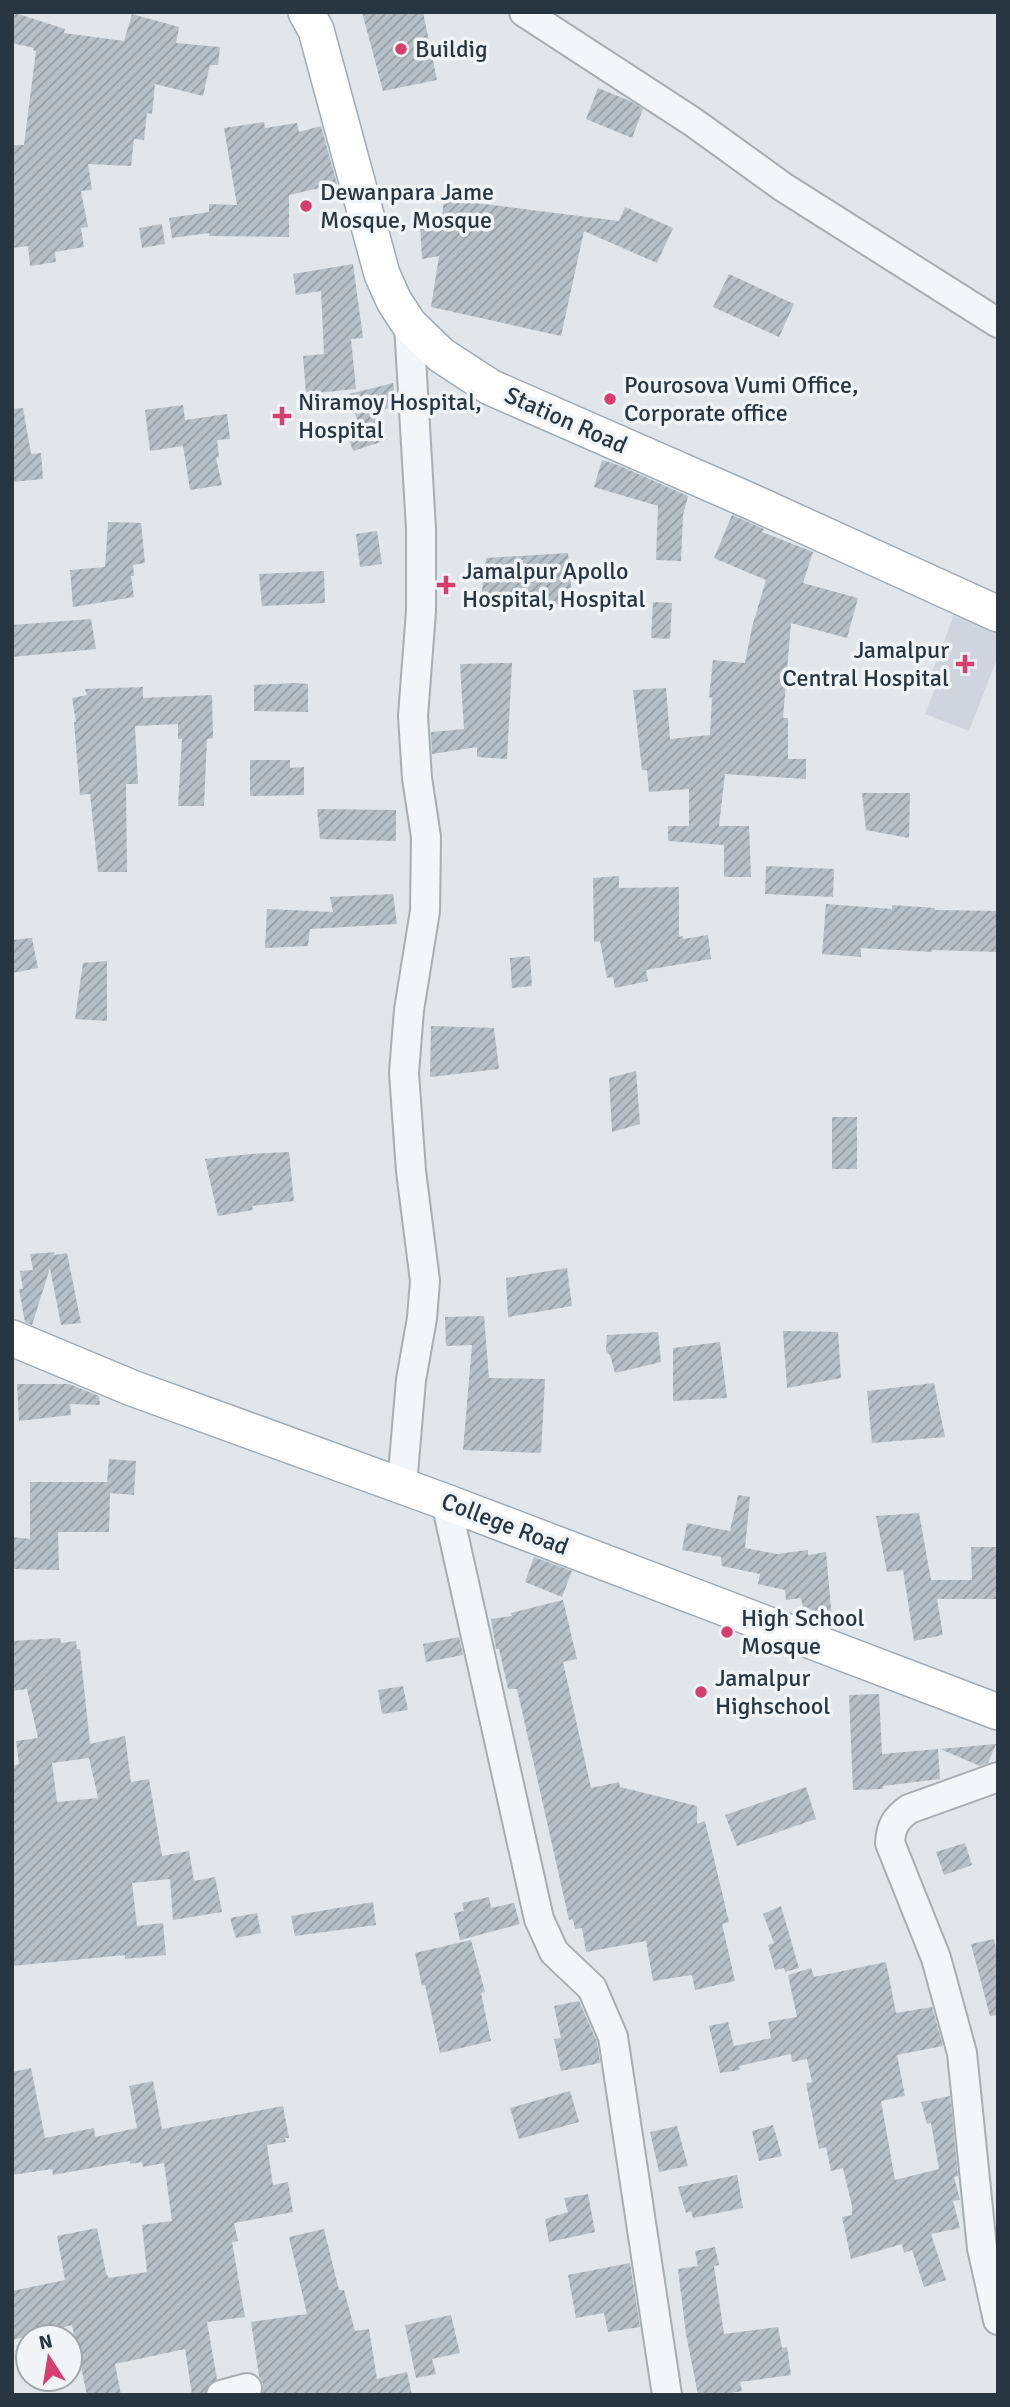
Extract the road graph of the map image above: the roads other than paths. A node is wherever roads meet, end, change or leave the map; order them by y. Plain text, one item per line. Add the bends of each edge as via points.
1 (306, 12) edge
2 (524, 12) edge
3 (998, 323) edge
4 (409, 324) junction
5 (998, 614) edge
6 (12, 1338) edge
7 (401, 1485) junction
8 (446, 1502) junction
9 (998, 1712) edge
10 (998, 1777) edge
11 (998, 2320) edge
12 (667, 2395) edge

1 - 4 main road, Station Road via 316,30 382,274
2 - 3 street via 783,187
4 - 5 main road, Station Road via 441,355 490,387
4 - 7 street via 421,529 421,611 412,716 426,849 425,911 404,1073 425,1281
6 - 7 main road, College Road via 132,1388
7 - 8 main road, College Road
8 - 9 main road, College Road
8 - 12 street via 539,1919 554,1952 592,1989 613,2037
10 - 11 street via 899,1816 891,1828 890,1843 936,1958 962,2053 982,2248

